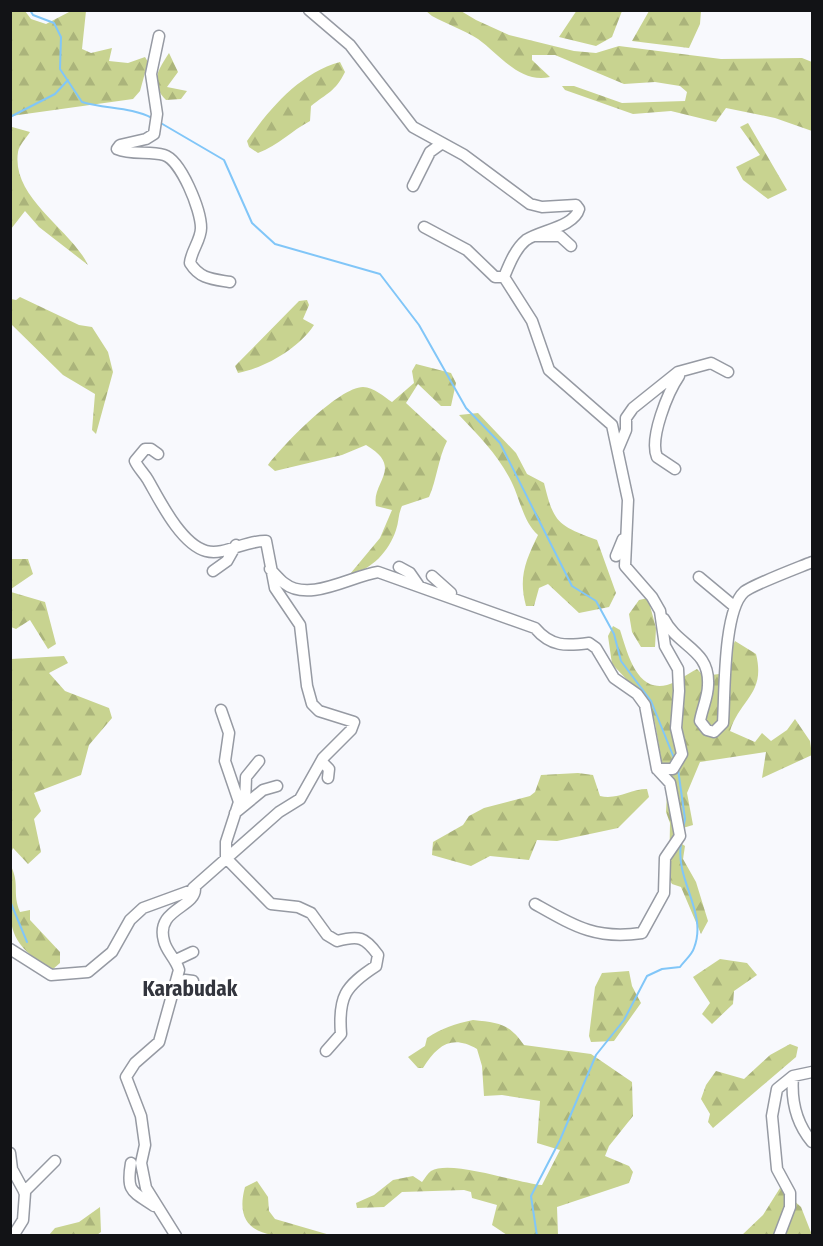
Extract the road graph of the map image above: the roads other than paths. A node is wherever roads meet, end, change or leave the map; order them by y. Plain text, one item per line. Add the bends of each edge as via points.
1 (309, 10) edge
2 (159, 36) dead end
3 (441, 144) junction
4 (413, 186) dead end
5 (424, 227) dead end
6 (534, 236) junction
7 (571, 246) dead end
8 (504, 277) junction
9 (230, 282) dead end
10 (688, 367) junction
11 (728, 372) dead end
12 (618, 450) junction
13 (158, 454) dead end
14 (675, 470) dead end
15 (628, 527) junction
16 (236, 546) junction
17 (616, 556) dead end
18 (813, 562) edge
19 (399, 567) dead end
20 (270, 569) junction
21 (213, 571) dead end
22 (432, 576) dead end
23 (699, 577) dead end
24 (420, 586) junction
25 (468, 606) junction
26 (735, 607) junction
27 (660, 611) junction
28 (221, 710) dead end
29 (259, 761) dead end
30 (322, 762) junction
31 (657, 769) junction
32 (328, 778) dead end
33 (277, 786) dead end
34 (245, 804) junction
35 (235, 813) junction
36 (226, 858) junction
37 (194, 888) junction
38 (535, 904) dead end
39 (10, 949) edge
40 (193, 952) dead end
41 (176, 960) junction
42 (194, 981) dead end
43 (168, 1003) junction
44 (326, 1051) dead end
45 (813, 1072) edge
46 (793, 1076) junction
47 (813, 1142) edge
48 (10, 1153) edge
49 (55, 1161) dead end
50 (131, 1163) dead end
51 (24, 1192) junction
52 (159, 1210) junction
53 (13, 1236) edge
54 (176, 1236) edge
55 (779, 1236) edge

1 - 3 street via 350,45 413,127
2 - 9 street via 151,74 157,114 154,134 117,149 163,155 180,167 201,227 190,263 205,278
3 - 4 street via 430,152
3 - 6 street via 465,154 530,204 576,205 579,209 573,219
5 - 8 street via 467,250 495,277
6 - 7 street via 560,236
6 - 8 street via 518,248
8 - 12 street via 532,321 549,369 612,425
10 - 11 street via 711,363
10 - 12 street via 633,408 626,418
10 - 14 street via 670,389 655,441 657,457
12 - 15 street via 628,500
13 - 16 street via 145,449 135,461 159,504 192,543 206,551
15 - 17 street
15 - 27 street via 625,566
16 - 20 street via 266,541
16 - 21 street via 227,561
18 - 26 street via 744,591
19 - 24 street
20 - 24 street via 285,584 303,590 333,588 363,574 378,572
20 - 30 street via 275,588 300,625 306,686 312,704 319,711 354,722
22 - 25 street
23 - 26 street
24 - 25 street
25 - 31 street via 535,628 544,639 558,645 588,643 596,648 614,678 637,693 645,705
26 - 27 street via 727,643 723,723 714,732 700,721 708,689 707,666 697,651 669,629
27 - 31 street via 665,646 678,669 676,728 682,754 673,769
28 - 35 street via 229,733 225,761 237,792
29 - 34 street via 246,777
30 - 32 street via 329,769
30 - 36 street via 300,799
31 - 38 street via 670,783 680,836 665,858 664,893 642,933 604,935 571,924
33 - 34 street via 263,790
34 - 35 street
35 - 36 street via 226,842
36 - 37 street
36 - 44 street via 271,904 311,912 327,935 337,941 354,937 368,942 378,955 376,966 355,979 342,998 341,1034
37 - 39 street via 143,908 130,920 112,952 88,972 51,975
37 - 41 street via 192,899 171,913 165,923 164,942
40 - 41 street
41 - 43 street via 179,970
42 - 43 street via 185,980
43 - 52 street via 159,1042 135,1063 126,1077 141,1116 146,1145 141,1163 146,1188
45 - 46 street
46 - 47 street via 791,1094 798,1119
46 - 55 street via 777,1089 772,1116 777,1169 790,1193 790,1207
48 - 51 street via 12,1170
49 - 51 street
50 - 52 street via 131,1191
51 - 53 street via 23,1220
52 - 54 street

